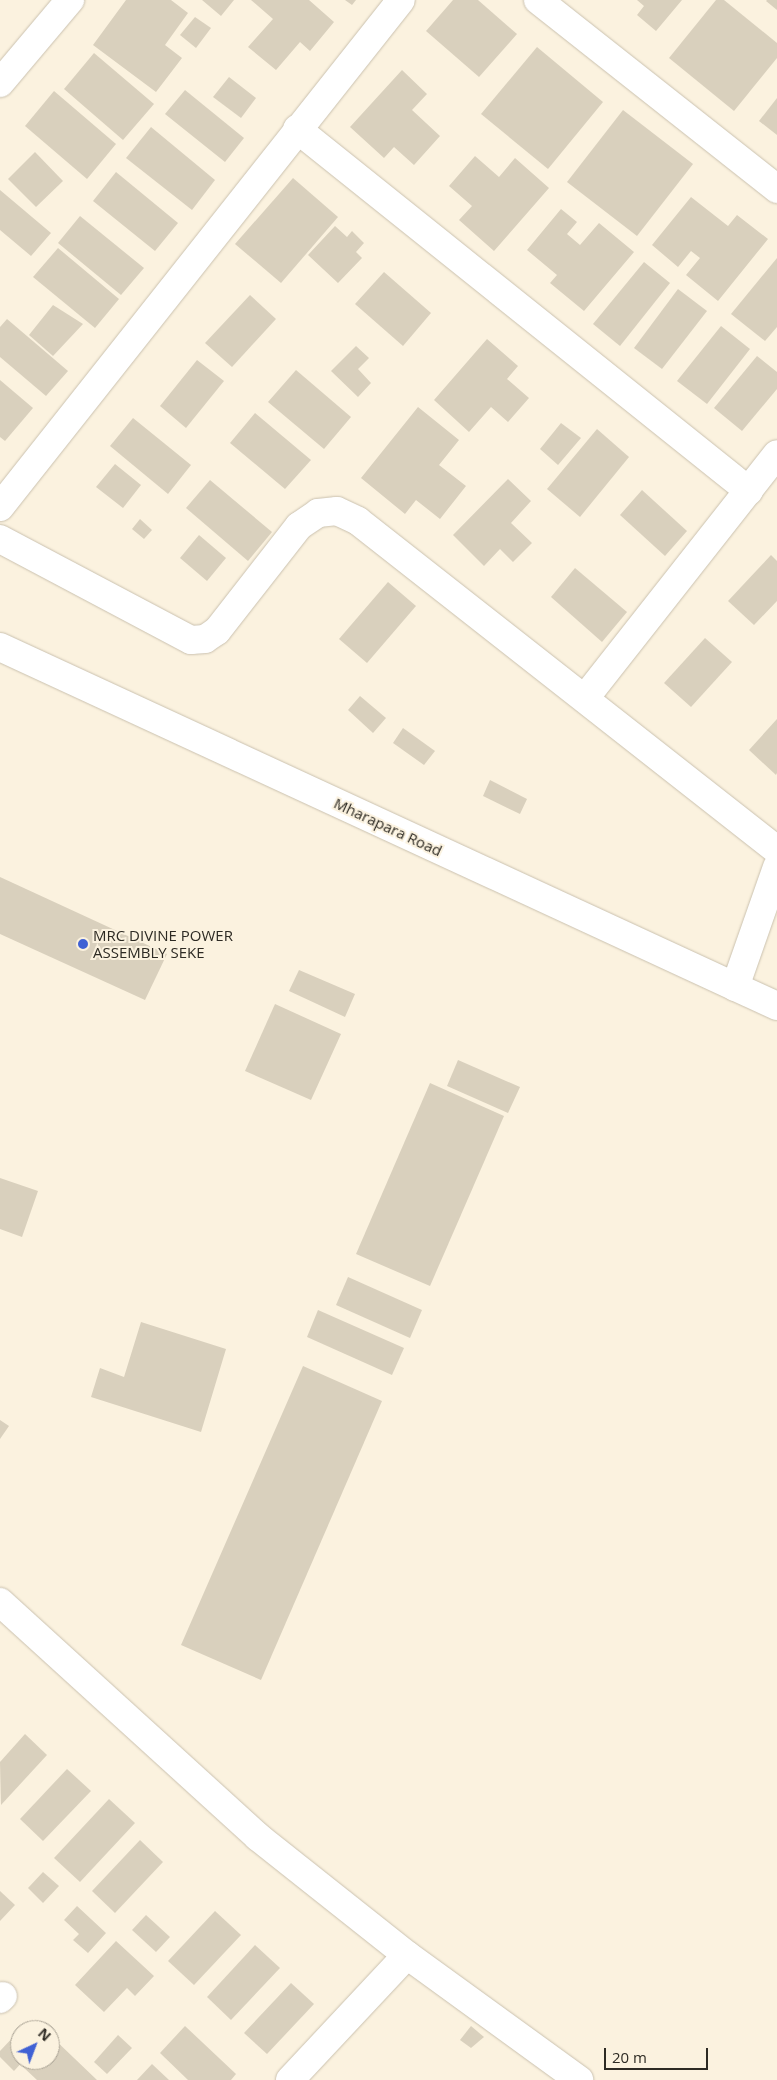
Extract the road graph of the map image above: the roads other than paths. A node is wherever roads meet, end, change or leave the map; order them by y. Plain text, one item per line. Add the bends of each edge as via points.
1 (70, 0) edge
2 (401, 0) edge
3 (538, 0) edge
4 (0, 83) edge
5 (297, 129) junction
6 (777, 189) edge
7 (777, 454) edge
8 (749, 491) junction
9 (0, 507) edge
10 (0, 539) edge
11 (0, 647) edge
12 (585, 698) junction
13 (777, 850) edge
14 (777, 867) edge
15 (735, 987) junction
16 (777, 1006) edge
17 (0, 1602) edge
18 (407, 1955) junction
19 (290, 2080) edge
20 (579, 2080) edge

1 - 4 street
2 - 5 street
3 - 6 street
5 - 8 street
5 - 9 street
7 - 8 street
8 - 12 street
10 - 12 street via 192,640 205,638 217,631 299,526 318,513 337,511 358,521
11 - 15 street, Mharapara Road
12 - 13 street
14 - 15 street
15 - 16 street, Mharapara Road
17 - 18 street via 258,1837
18 - 19 street
18 - 20 street

